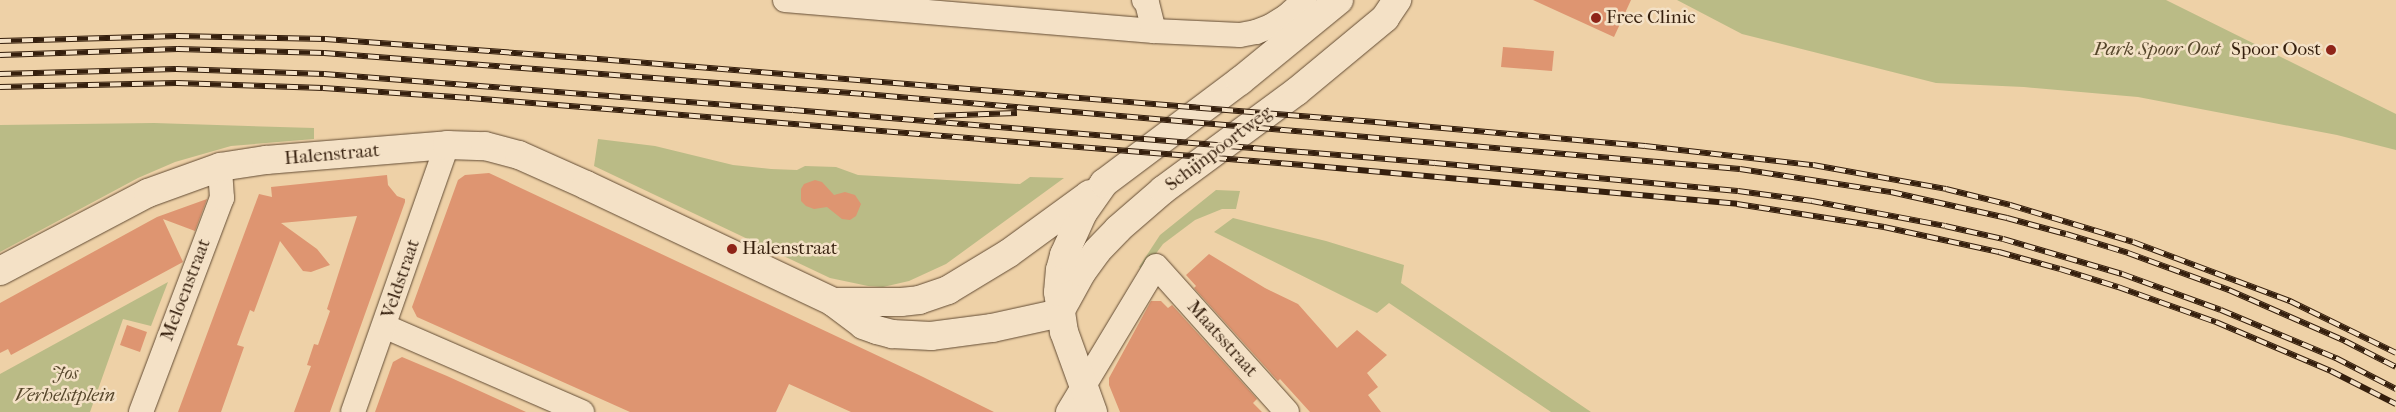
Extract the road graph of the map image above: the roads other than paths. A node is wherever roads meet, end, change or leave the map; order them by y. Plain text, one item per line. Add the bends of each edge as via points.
1 (785, 0) edge
2 (1144, 0) edge
3 (1305, 0) edge
4 (1339, 0) edge
5 (1397, 0) edge
6 (1154, 30) junction
7 (447, 145) junction
8 (220, 168) junction
9 (1104, 183) junction
10 (0, 271) edge
11 (833, 302) junction
12 (1060, 313) junction
13 (384, 326) junction
14 (1084, 387) junction
15 (141, 412) edge
16 (353, 412) edge
17 (582, 412) edge
18 (1068, 412) edge
19 (1093, 412) edge
20 (1287, 412) edge

1 - 6 street
2 - 6 street
3 - 6 street via 1288,16 1256,32 1240,35
4 - 9 street
5 - 12 street, Schijnpoortweg via 1385,18 1296,92 1163,190 1125,223 1082,272
7 - 8 street, Halenstraat via 266,160
7 - 11 street, Halenstraat via 485,146 519,155
7 - 13 street, Veldstraat
8 - 10 street, Halenstraat via 148,193
8 - 15 street, Meloenstraat via 222,198
9 - 11 street, Halenstraat via 1009,253 948,290 902,302
9 - 12 street via 1084,213 1064,255 1059,277
11 - 12 street, Halenstraat via 863,325 910,336 992,328
12 - 14 street
13 - 16 street, Veldstraat
13 - 17 street
14 - 18 street
14 - 19 street
14 - 20 street, Maatsstraat via 1156,266

